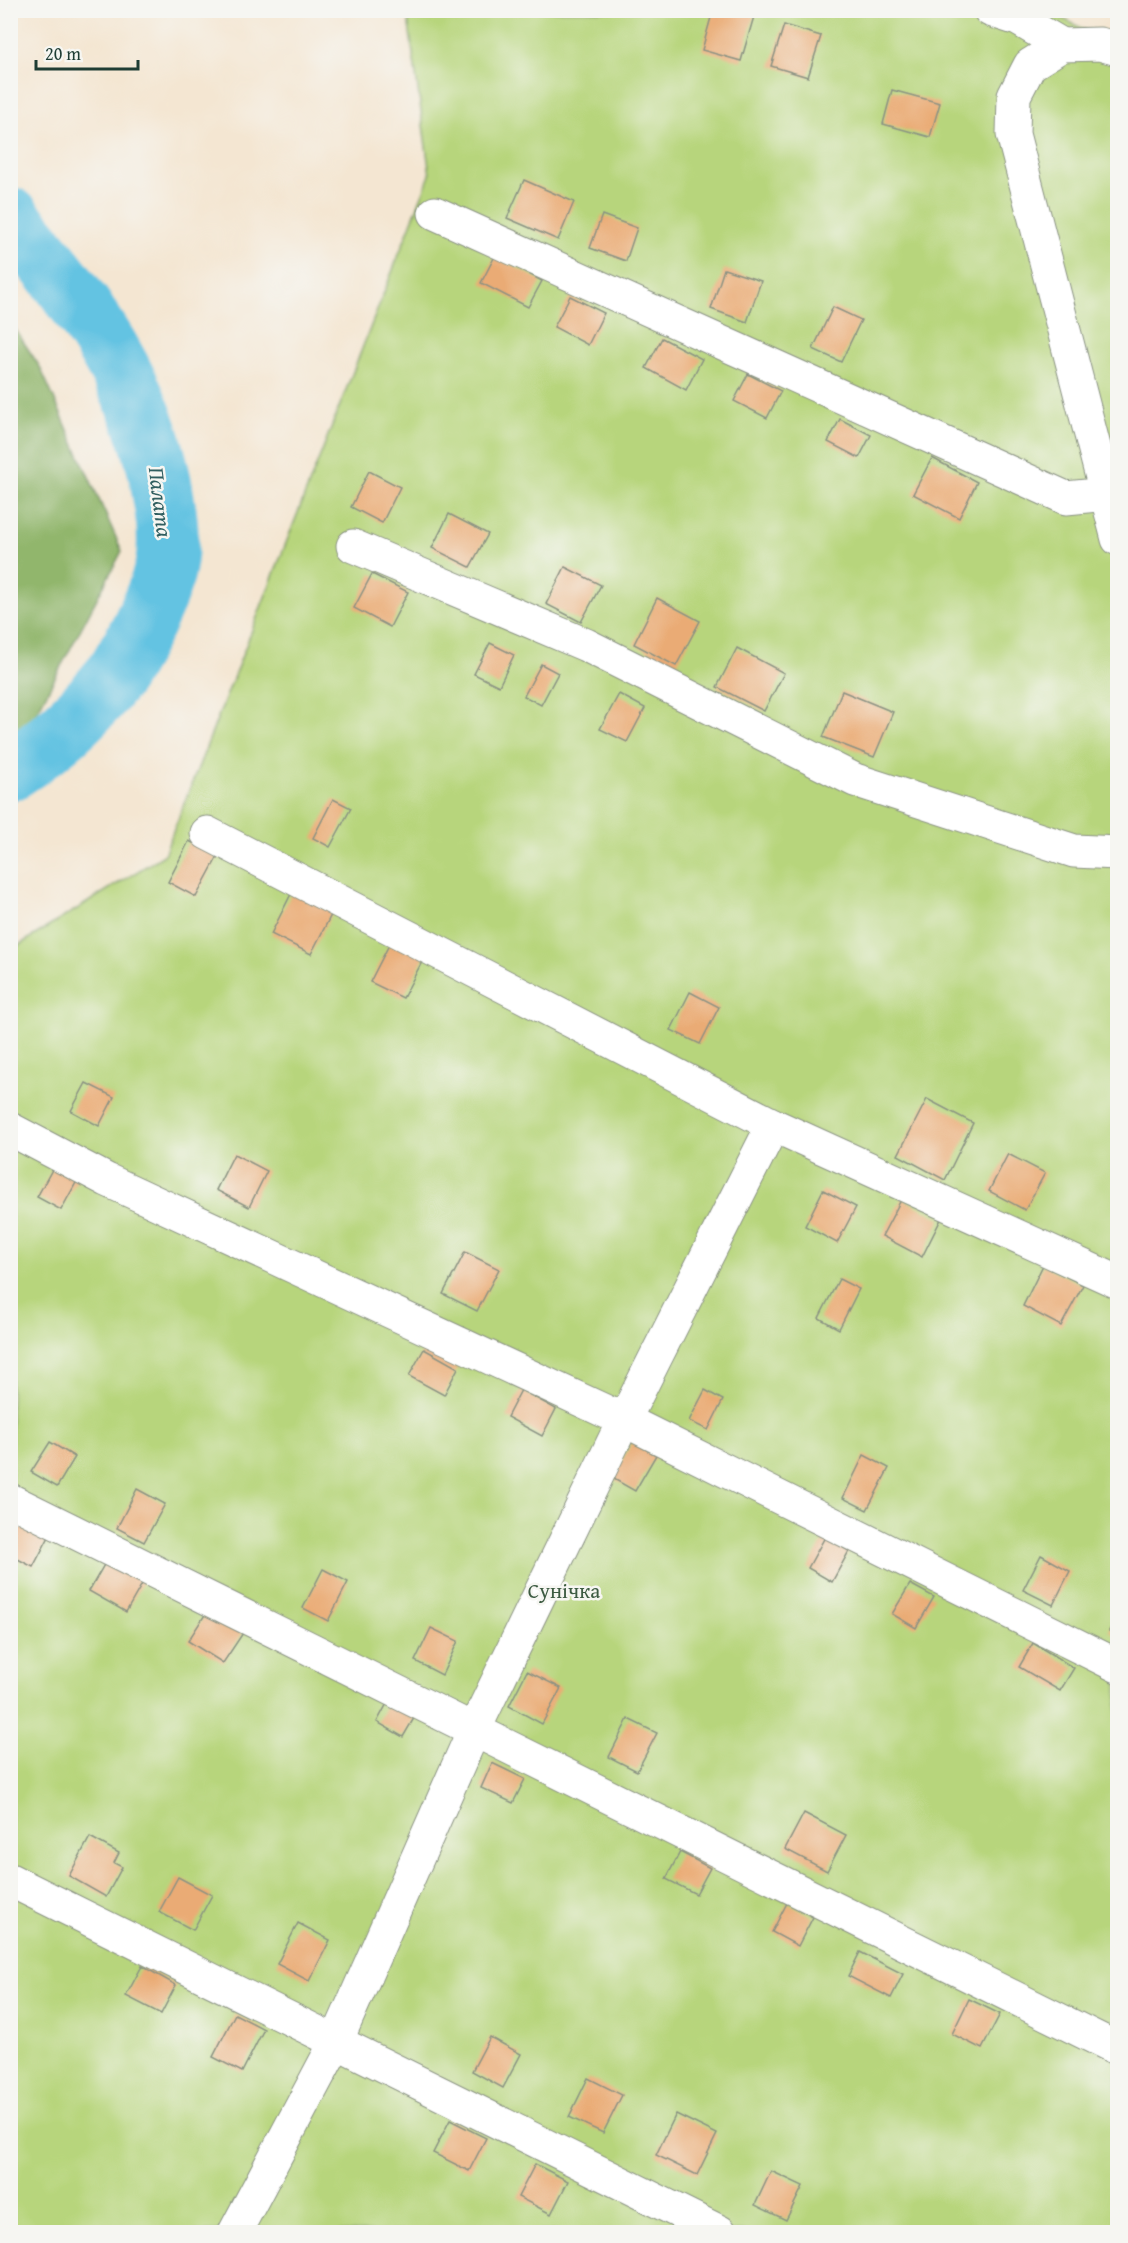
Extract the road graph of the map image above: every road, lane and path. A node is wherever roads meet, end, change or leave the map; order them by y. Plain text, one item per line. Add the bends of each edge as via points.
1 (990, 10) edge
2 (1062, 45) junction
3 (1118, 49) edge
4 (435, 213) dead end
5 (1111, 494) edge
6 (1118, 538) edge
7 (353, 546) dead end
8 (207, 832) dead end
9 (1118, 853) edge
10 (773, 1125) junction
11 (10, 1129) edge
12 (1118, 1282) edge
13 (624, 1420) junction
14 (10, 1500) edge
15 (1118, 1666) edge
16 (474, 1730) junction
17 (10, 1880) edge
18 (336, 2042) junction
19 (1118, 2049) edge
20 (235, 2232) edge
21 (720, 2232) edge

1 - 2 street via 1018,19
2 - 3 street via 1100,44
2 - 5 street via 1030,65 1014,96 1013,134
4 - 5 street via 1066,498
5 - 6 street
7 - 9 street via 586,645 855,780 1074,851
8 - 10 street
10 - 12 street
10 - 13 street
11 - 13 street via 107,1180
13 - 15 street
13 - 16 street
14 - 16 street
16 - 18 street
16 - 19 street
17 - 18 street
18 - 20 street
18 - 21 street

